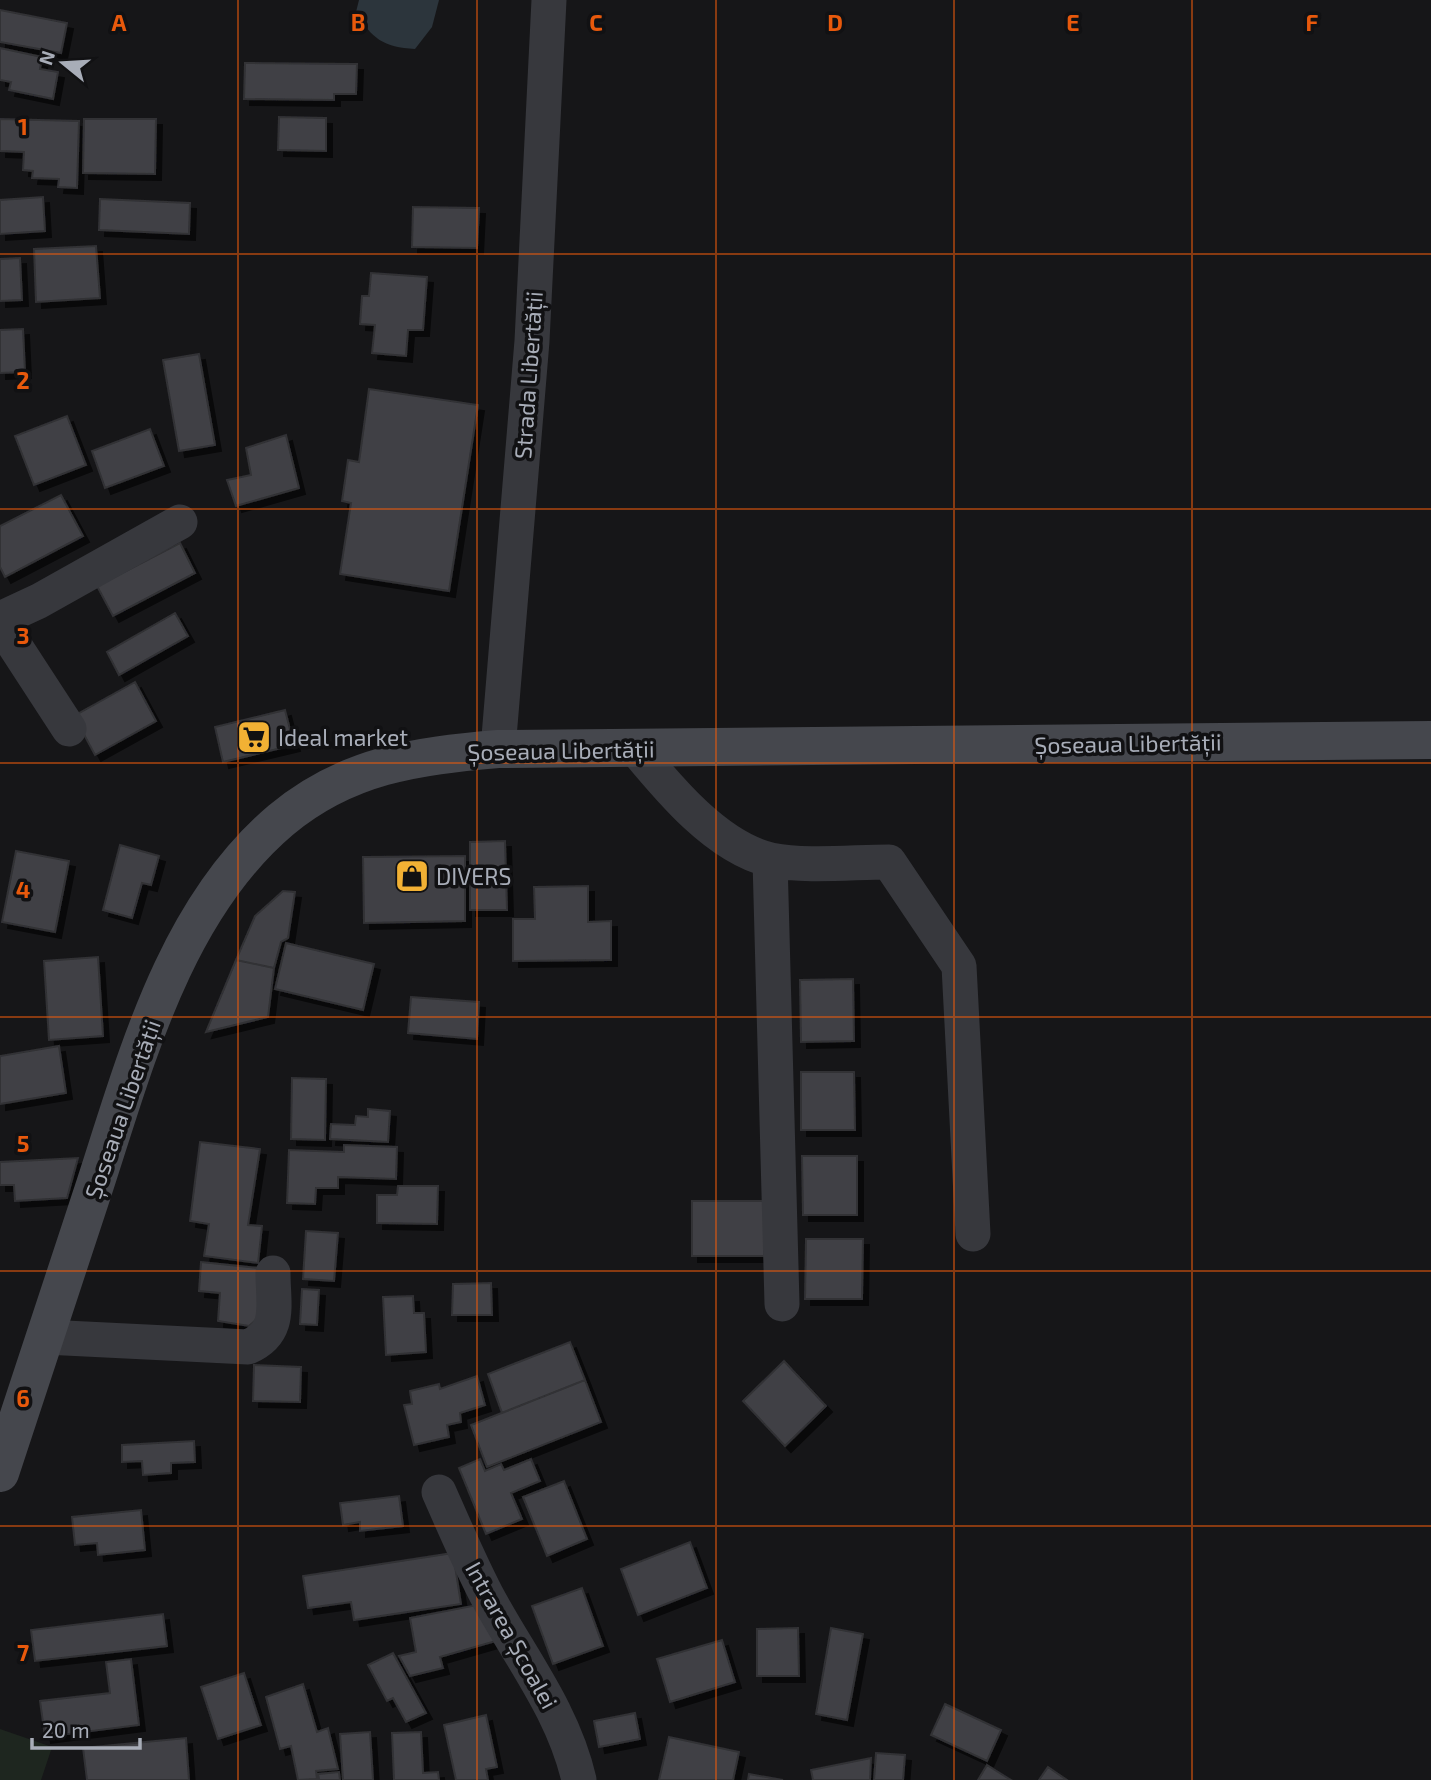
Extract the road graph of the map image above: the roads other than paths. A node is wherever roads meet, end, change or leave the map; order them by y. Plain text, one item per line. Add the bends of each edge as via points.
1 (549, 0) edge
2 (180, 522) dead end
3 (0, 621) edge
4 (69, 729) dead end
5 (1431, 740) edge
6 (635, 748) junction
7 (498, 749) junction
8 (770, 859) junction
9 (973, 1234) dead end
10 (273, 1272) dead end
11 (782, 1304) dead end
12 (45, 1337) junction
13 (3, 1451) edge
14 (439, 1492) dead end
15 (579, 1780) edge

1 - 7 street, Strada Libertății via 532,341
2 - 3 street
3 - 4 street
5 - 6 main road, Șoseaua Libertății
6 - 7 main road, Șoseaua Libertății
6 - 8 street via 678,800 706,824
7 - 12 main road, Șoseaua Libertății via 424,755 370,769 282,819 237,862 200,919 165,989
8 - 9 street via 889,862 959,966
8 - 11 street
10 - 12 street via 273,1324 263,1340 248,1347
12 - 13 main road, Șoseaua Libertății
14 - 15 street, Intrarea Școalei via 486,1594 547,1696

